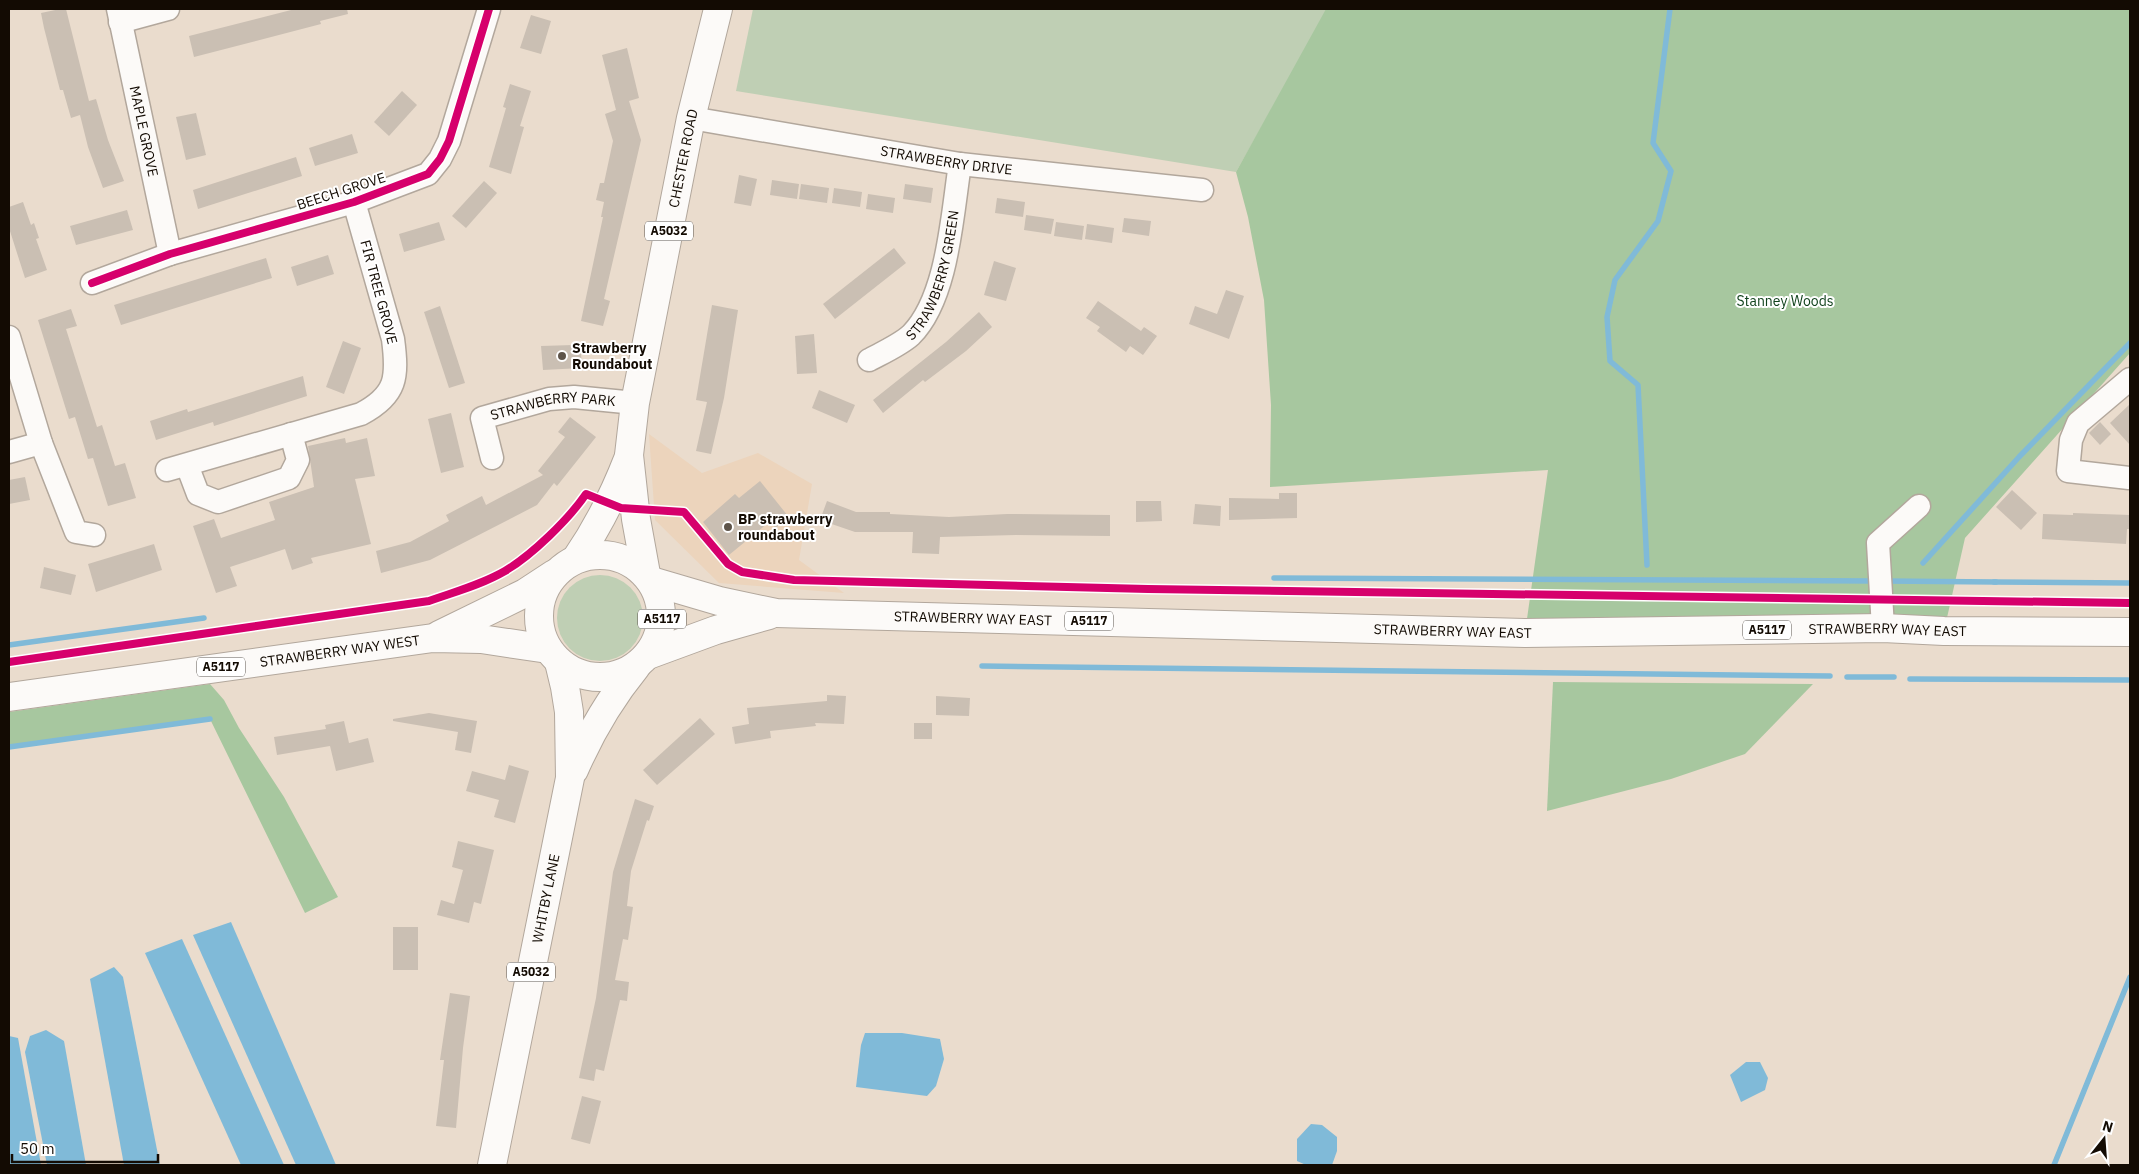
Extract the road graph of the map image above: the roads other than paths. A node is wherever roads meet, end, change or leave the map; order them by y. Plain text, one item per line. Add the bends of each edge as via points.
1 (168, 9) edge
2 (489, 9) edge
3 (718, 9) edge
4 (119, 15) edge
5 (691, 118) junction
6 (960, 164) junction
7 (1202, 190) dead end
8 (354, 202) junction
9 (170, 254) junction
10 (92, 283) dead end
11 (9, 337) edge
12 (869, 360) dead end
13 (2130, 379) edge
14 (634, 404) junction
15 (291, 434) junction
16 (41, 443) junction
17 (9, 452) edge
18 (629, 456) junction
19 (492, 458) dead end
20 (2129, 478) edge
21 (1919, 506) dead end
22 (77, 537) dead end
23 (565, 566) junction
24 (649, 578) junction
25 (776, 613) junction
26 (1883, 628) junction
27 (2130, 632) edge
28 (434, 638) junction
29 (553, 656) junction
30 (642, 661) junction
31 (9, 697) edge
32 (570, 778) junction
33 (492, 1165) edge

1 - 4 street
2 - 8 street, BEECH GROVE via 449,141 440,159 428,174
3 - 5 main road, CHESTER ROAD / A5032
4 - 9 street, MAPLE GROVE
5 - 6 street, STRAWBERRY DRIVE
5 - 14 main road, CHESTER ROAD / A5032
6 - 7 street, STRAWBERRY DRIVE
6 - 12 street, STRAWBERRY GREEN via 945,259 938,288 925,318 910,336
8 - 9 street, BEECH GROVE
8 - 15 street, FIR TREE GROVE via 393,339 394,379 378,405 361,414
9 - 10 street, BEECH GROVE
11 - 16 street
13 - 20 street via 2078,423 2071,440 2068,470
14 - 18 main road, CHESTER ROAD / A5032
14 - 19 street, STRAWBERRY PARK via 574,397 549,399 482,418
15 - 15 street, FIR TREE GROVE via 177,468 198,494 218,502 289,478 298,460
16 - 17 street
16 - 22 street
18 - 23 main road, CHESTER ROAD / A5032 via 593,535
18 - 24 main road, CHESTER ROAD / A5032 via 636,519
21 - 26 street via 1878,542
23 - 24 main road, A5117 via 595,554 614,555 632,562
23 - 28 main road, STRAWBERRY WAY WEST / A5117 via 525,593
23 - 29 main road via 544,590 538,610 540,630
24 - 25 main road, STRAWBERRY WAY EAST / A5117 via 719,601
24 - 30 main road, A5117 via 660,599 662,618 658,638
25 - 26 main road, STRAWBERRY WAY EAST / A5117 via 1525,633
25 - 30 main road, STRAWBERRY WAY EAST / A5117 via 716,630
26 - 27 main road, STRAWBERRY WAY EAST / A5117 via 1944,632
28 - 29 main road, STRAWBERRY WAY WEST / A5117 via 481,639
28 - 31 main road, STRAWBERRY WAY WEST / A5117
29 - 30 main road, A5117 via 576,673 596,678 617,675
29 - 32 main road, WHITBY LANE / A5032 via 565,687
30 - 32 main road, WHITBY LANE / A5032 via 598,719
32 - 33 main road, WHITBY LANE / A5032

